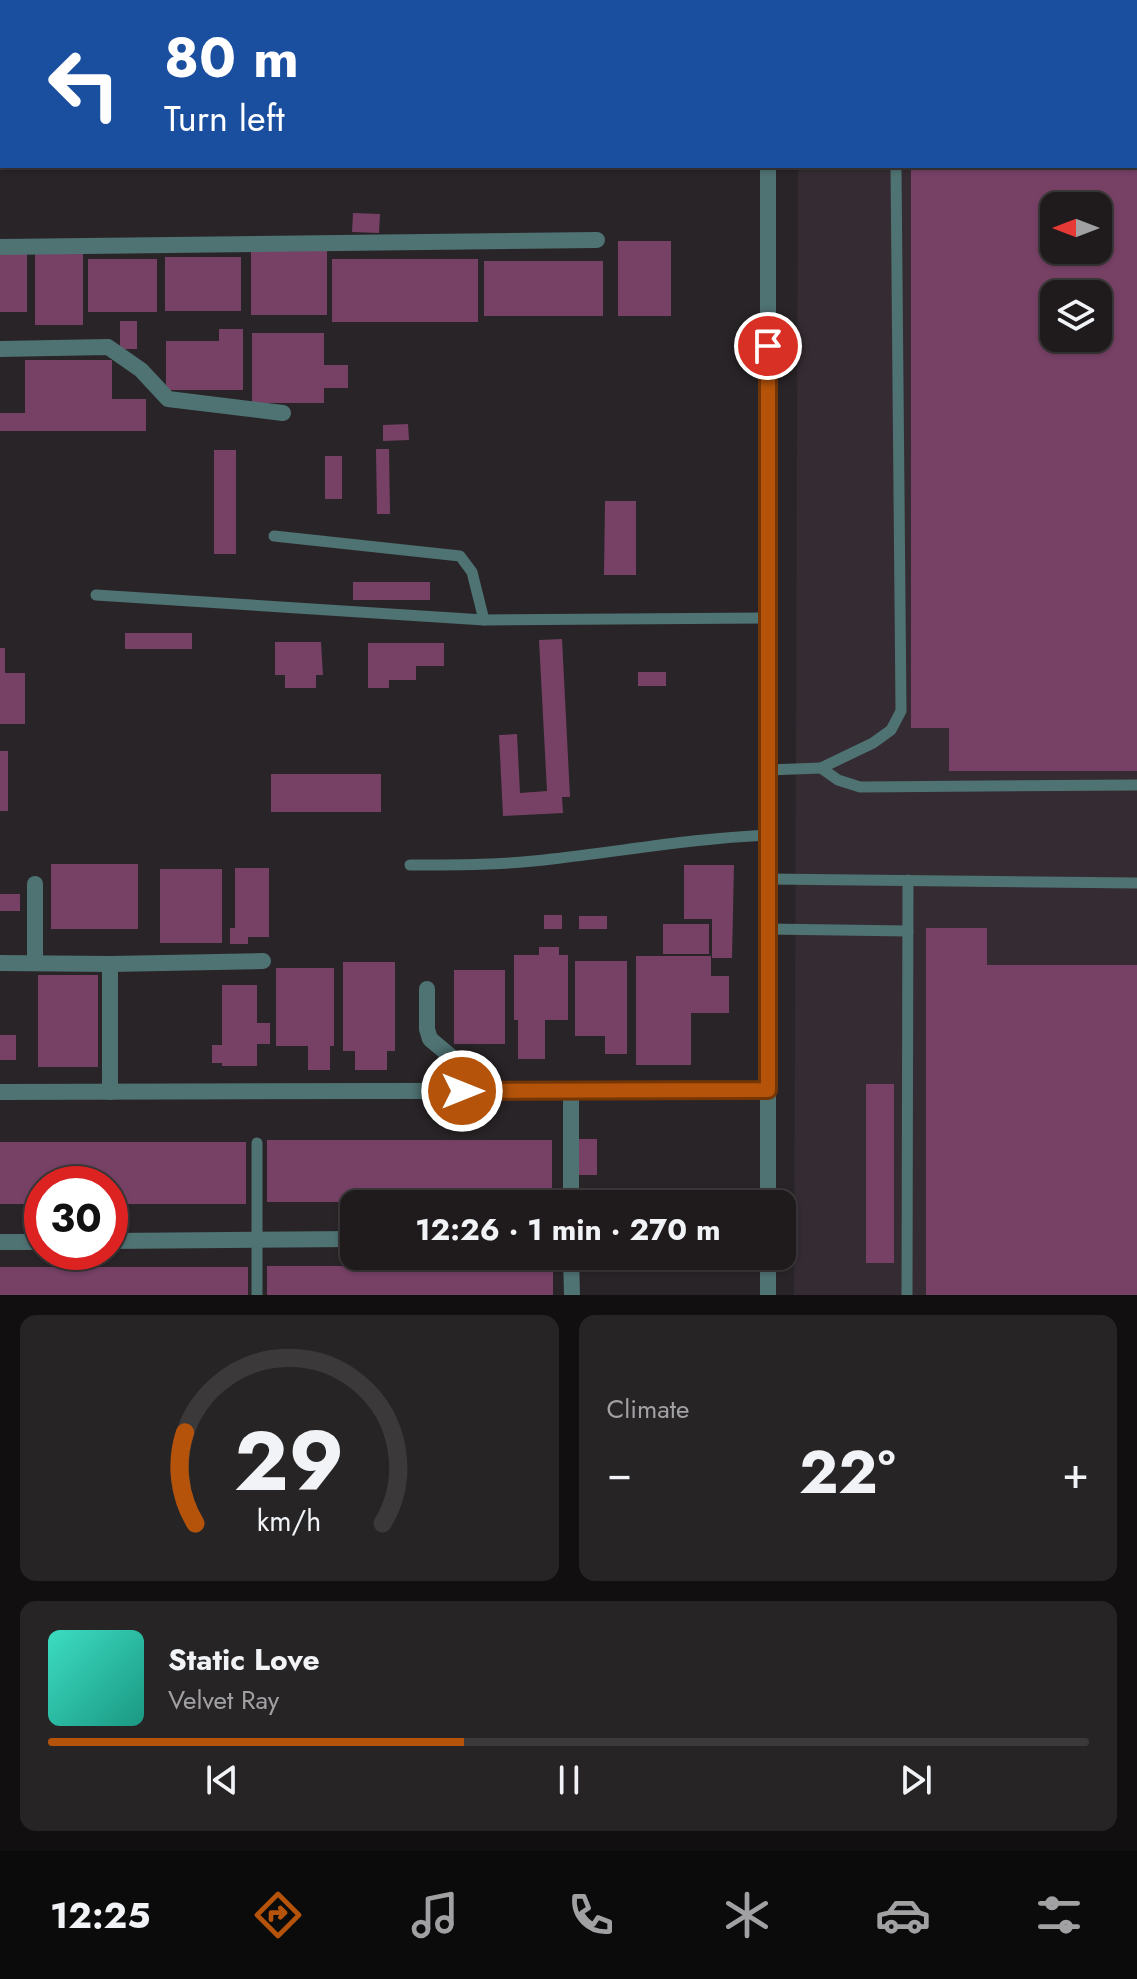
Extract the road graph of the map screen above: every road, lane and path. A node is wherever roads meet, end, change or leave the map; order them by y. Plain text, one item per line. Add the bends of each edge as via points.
1 (768, 168) edge
2 (896, 168) edge
3 (597, 240) dead end
4 (0, 247) edge
5 (0, 349) edge
6 (283, 413) dead end
7 (274, 536) dead end
8 (96, 595) dead end
9 (768, 618) junction
10 (484, 620) junction
11 (821, 768) junction
12 (768, 770) junction
13 (1137, 785) edge
14 (768, 835) junction
15 (410, 865) dead end
16 (768, 879) junction
17 (908, 880) junction
18 (1137, 883) edge
19 (35, 884) dead end
20 (768, 929) junction
21 (908, 931) junction
22 (263, 961) dead end
23 (35, 962) junction
24 (0, 963) edge
25 (110, 964) junction
26 (427, 989) dead end
27 (768, 1090) junction
28 (462, 1091) junction
29 (571, 1091) junction
30 (0, 1092) edge
31 (110, 1092) junction
32 (257, 1143) dead end
33 (571, 1190) edge
34 (768, 1190) edge
35 (340, 1239) edge
36 (256, 1240) junction
37 (128, 1241) edge
38 (0, 1242) edge
39 (24, 1242) edge
40 (571, 1270) edge
41 (768, 1270) edge
42 (257, 1295) edge
43 (572, 1295) edge
44 (768, 1295) edge
45 (907, 1295) edge

1 - 9 street
2 - 11 lane via 901,711 891,730 873,743
3 - 4 street
5 - 6 street via 108,347 141,370 168,399
7 - 10 lane via 460,556 472,572
8 - 10 lane
9 - 10 lane
9 - 12 street
11 - 12 lane
11 - 13 lane via 860,787
12 - 14 street
14 - 15 lane via 549,860
14 - 16 street
16 - 17 lane
16 - 20 street
17 - 18 lane
17 - 21 lane
19 - 23 street
20 - 21 lane
20 - 27 street
21 - 45 lane
22 - 25 street
23 - 24 street
23 - 25 street
25 - 31 street
26 - 28 street via 430,1039 455,1060
27 - 29 street
27 - 34 street
28 - 29 street
28 - 31 street
29 - 33 street
30 - 31 street
32 - 36 lane
35 - 36 street
36 - 37 street
36 - 42 lane
38 - 39 street
40 - 43 street
41 - 44 street

